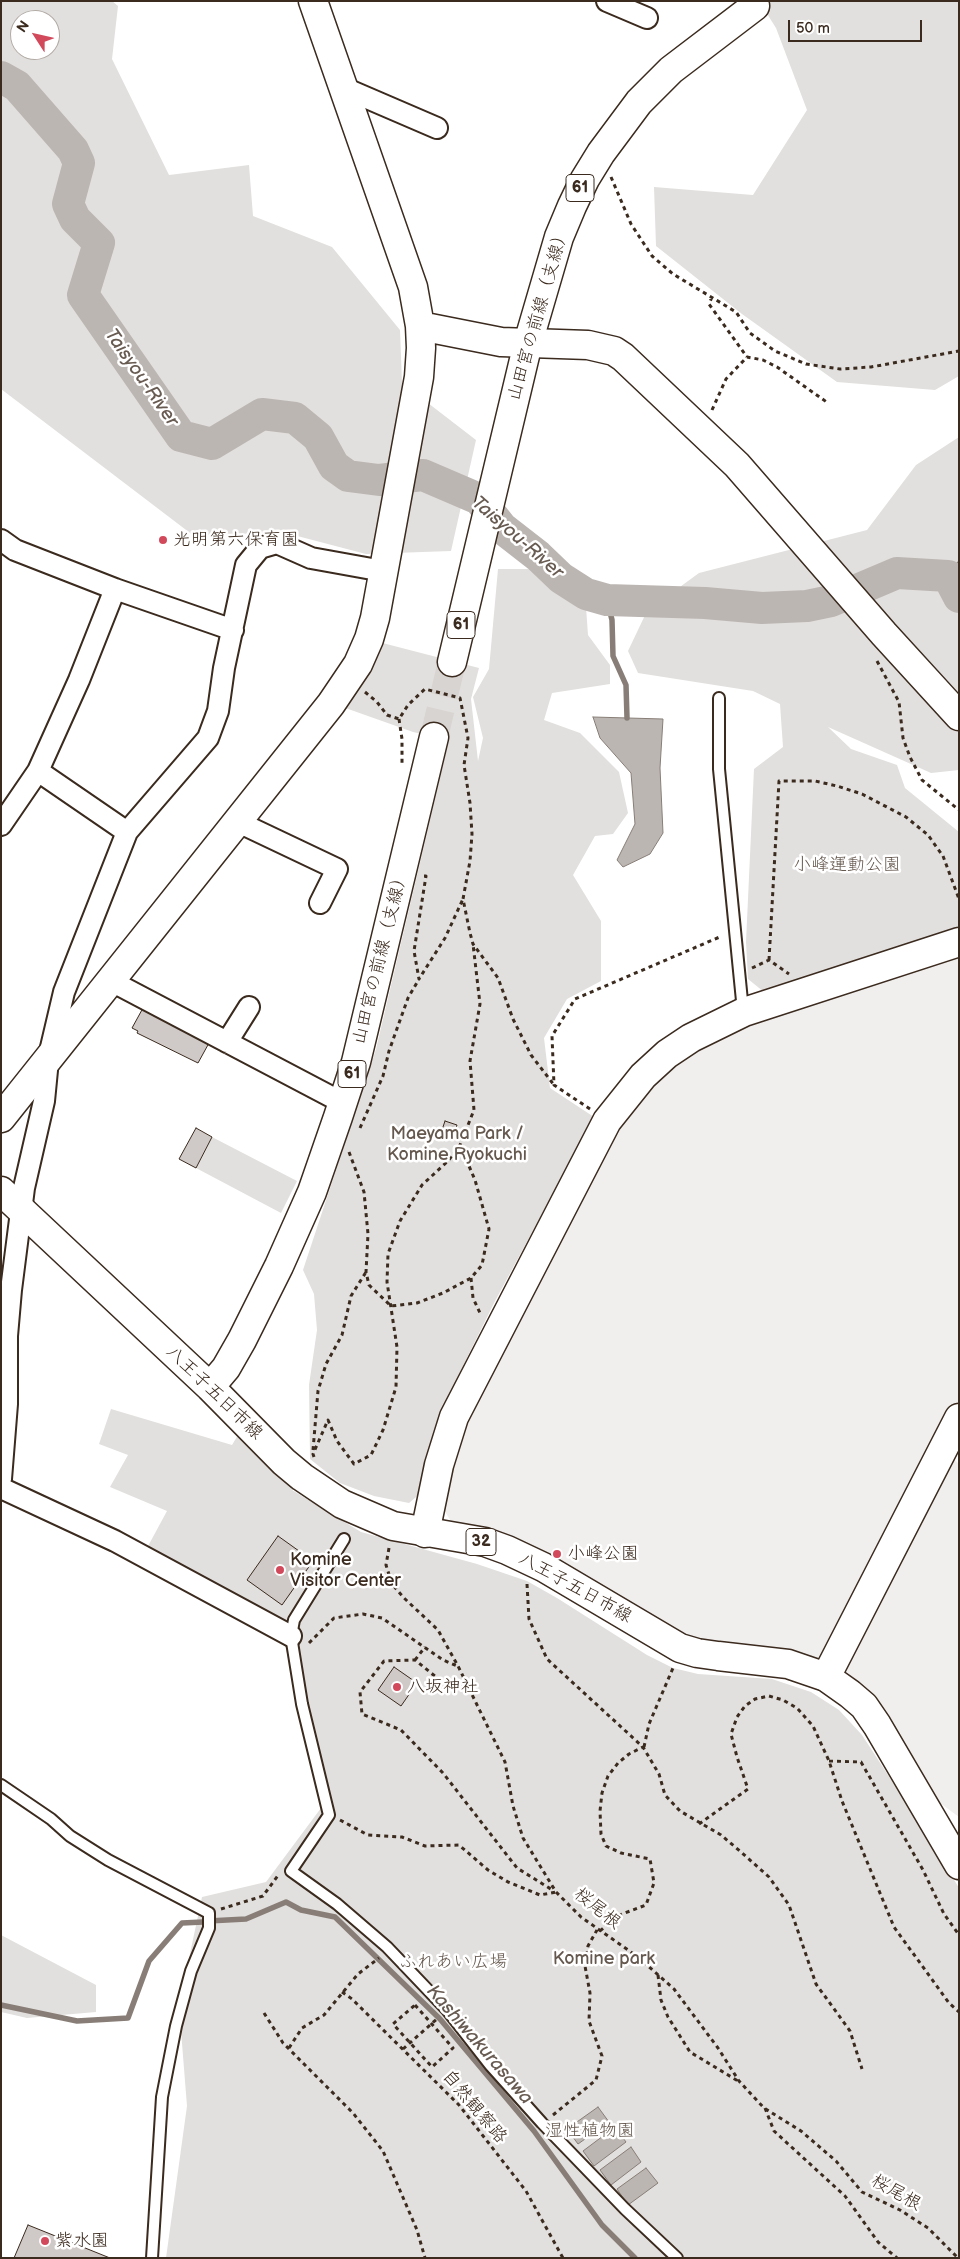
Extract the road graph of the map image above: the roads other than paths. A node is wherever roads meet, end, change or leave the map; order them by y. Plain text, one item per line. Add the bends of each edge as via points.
1 (313, 1) edge
2 (607, 1) edge
3 (755, 6) dead end
4 (647, 18) dead end
5 (344, 88) junction
6 (437, 128) dead end
7 (420, 326) junction
8 (528, 343) junction
9 (1, 540) edge
10 (385, 559) junction
11 (115, 589) junction
12 (233, 630) junction
13 (452, 662) tunnel mouth
14 (719, 698) dead end
15 (959, 716) edge
16 (434, 737) tunnel mouth
17 (38, 771) junction
18 (238, 822) junction
19 (1, 825) edge
20 (127, 832) junction
21 (320, 903) dead end
22 (959, 942) edge
23 (68, 982) junction
24 (104, 990) junction
25 (249, 1007) dead end
26 (744, 1012) junction
27 (227, 1042) junction
28 (48, 1060) junction
29 (343, 1103) junction
30 (1, 1118) edge
31 (1, 1191) edge
32 (21, 1210) junction
33 (210, 1387) junction
34 (959, 1418) edge
35 (1, 1479) edge
36 (1, 1488) edge
37 (425, 1533) junction
38 (344, 1539) dead end
39 (299, 1640) junction
40 (826, 1678) junction
41 (1, 1785) edge
42 (949, 1834) edge
43 (959, 1865) edge
44 (152, 2258) edge
45 (677, 2258) edge

1 - 5 street
2 - 4 street
3 - 8 street, 山田宮の前線（支線） / 61 via 671,70 639,102 601,153 585,179 559,237
5 - 6 street
5 - 7 street via 413,287
7 - 8 street via 501,342
7 - 10 street via 421,362
8 - 13 street, 山田宮の前線（支線） / 61
8 - 15 street via 588,345 614,351 738,465
9 - 11 street via 15,550
10 - 12 street via 311,558 277,543 260,548 246,564
10 - 18 street via 375,618 358,664 331,704
11 - 12 street
11 - 17 street
12 - 20 street via 218,711 208,738
14 - 26 lane via 720,769
16 - 29 street, 山田宮の前線（支線） / 61 via 356,1062
17 - 19 street
17 - 20 street
18 - 21 street via 337,869
18 - 24 street
20 - 23 street
22 - 26 street
23 - 24 street via 77,994
23 - 28 street
24 - 27 street
24 - 28 street
25 - 27 street
26 - 37 street via 691,1038 667,1054 643,1076 607,1121 454,1417 439,1465
27 - 29 street
28 - 30 street
28 - 32 street via 44,1101 28,1163
29 - 33 street, 山田宮の前線（支線） / 61 via 312,1192 279,1266 242,1340 226,1368
31 - 32 street, 八王子五日市線 / 32
32 - 33 street, 八王子五日市線 / 32
32 - 35 street via 7,1336 7,1404
33 - 37 street, 八王子五日市線 / 32 via 284,1462 321,1490 367,1516
34 - 40 street
36 - 39 street via 115,1541
37 - 40 street, 八王子五日市線 / 32 via 485,1542 531,1561 680,1648 698,1654 788,1664
38 - 39 lane via 294,1620
39 - 45 lane via 302,1704 329,1815 291,1871 337,1904 387,1947 447,2010 542,2123 625,2210
40 - 42 street, 八王子五日市線 / 32 via 850,1694 873,1719
41 - 44 lane via 93,1851 209,1913 209,1928 191,1971 176,2026 162,2097
42 - 43 street, 八王子五日市線 / 32

